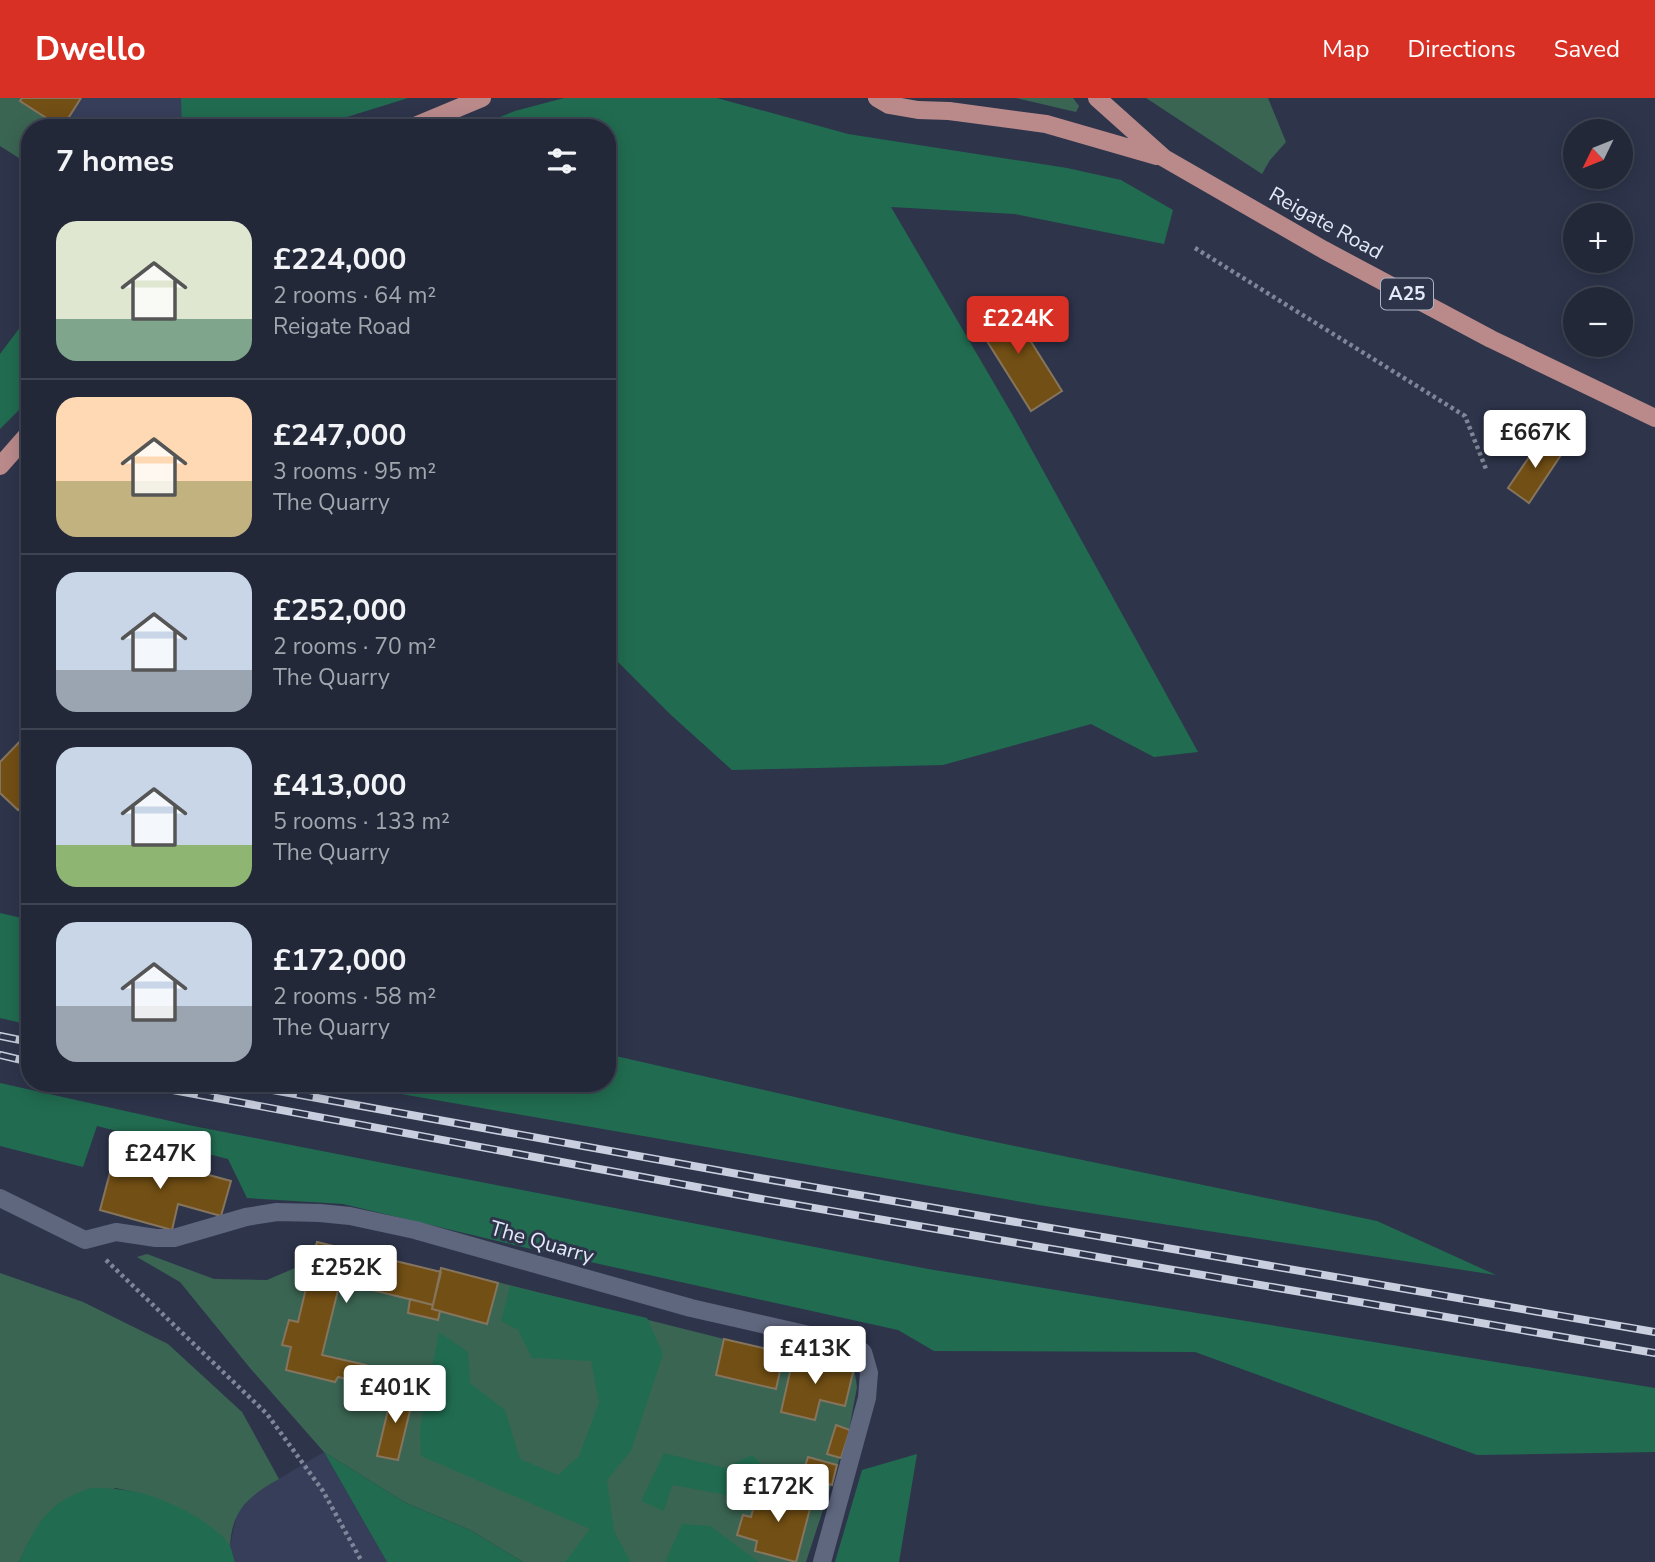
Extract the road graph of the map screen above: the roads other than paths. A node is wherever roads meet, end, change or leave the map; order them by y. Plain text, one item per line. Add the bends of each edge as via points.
1 (482, 98) edge
2 (877, 98) edge
3 (969, 98) edge
4 (1097, 98) edge
5 (949, 111) junction
6 (432, 119) edge
7 (1164, 158) junction
8 (1655, 418) edge
9 (21, 442) edge
10 (0, 466) edge
11 (0, 1198) edge
12 (822, 1562) edge

1 - 6 main road
2 - 5 main road, Reigate Road via 889,105
3 - 5 main road
4 - 7 main road, Reigate Road / A25
5 - 7 main road, Reigate Road / A25 via 1046,124
7 - 8 main road, Reigate Road / A25 via 1491,340
9 - 10 main road
11 - 12 street, The Quarry via 85,1240 116,1232 174,1238 277,1212 350,1216 691,1308 849,1343 863,1352 869,1373 867,1398

